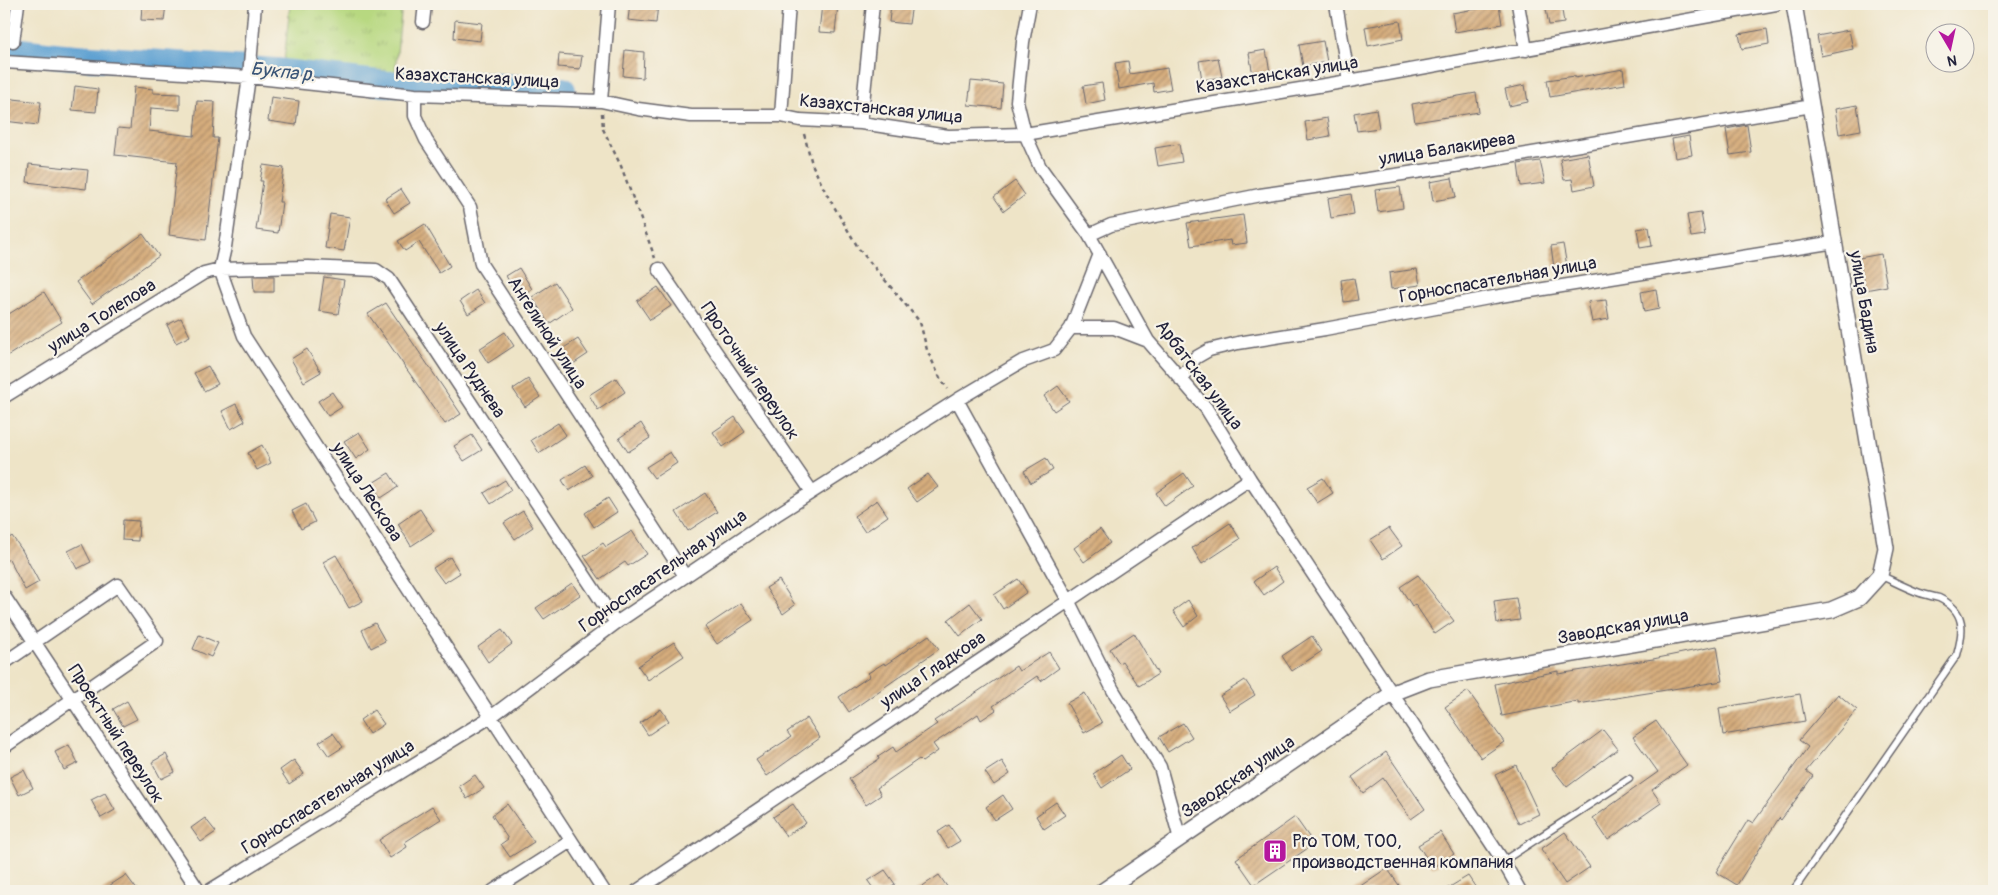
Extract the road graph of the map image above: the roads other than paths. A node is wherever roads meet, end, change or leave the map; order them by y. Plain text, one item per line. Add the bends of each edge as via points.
1 (18, 4) edge
2 (255, 4) edge
3 (425, 4) edge
4 (609, 4) edge
5 (788, 4) edge
6 (873, 4) edge
7 (1030, 4) edge
8 (1336, 4) edge
9 (1518, 4) edge
10 (1776, 4) edge
11 (1794, 4) edge
12 (423, 22) dead end
13 (13, 42) dead end
14 (1526, 50) junction
15 (4, 62) edge
16 (249, 77) junction
17 (1350, 81) junction
18 (415, 95) junction
19 (601, 101) junction
20 (1812, 106) junction
21 (781, 116) junction
22 (861, 123) junction
23 (1026, 134) junction
24 (1089, 235) junction
25 (1834, 242) junction
26 (1100, 254) junction
27 (659, 269) road end
28 (220, 270) junction
29 (1071, 328) junction
30 (1148, 341) junction
31 (1181, 380) junction
32 (4, 396) edge
33 (957, 400) junction
34 (1250, 479) junction
35 (812, 492) junction
36 (1880, 575) junction
37 (685, 576) junction
38 (4, 596) edge
39 (1859, 598) joint
40 (1068, 600) junction
41 (616, 623) junction
42 (35, 642) junction
43 (4, 663) edge
44 (1394, 693) junction
45 (73, 700) junction
46 (492, 716) junction
47 (4, 747) edge
48 (1629, 779) dead end
49 (1180, 839) junction
50 (571, 841) junction
51 (1503, 861) junction
52 (200, 891) edge
53 (209, 891) edge
54 (493, 891) edge
55 (604, 891) edge
56 (637, 891) edge
57 (1103, 891) edge
58 (1520, 891) edge
59 (1793, 891) edge

1 - 13 street
2 - 16 street
3 - 12 street
4 - 19 street
5 - 21 street
6 - 22 street
7 - 23 street, Арбатская улица via 1016,100
8 - 17 street
9 - 14 street
10 - 14 street, Казахстанская улица
11 - 20 street, улица Бадина
14 - 17 street, Казахстанская улица
15 - 16 street, Казахстанская улица
16 - 18 street, Казахстанская улица
16 - 28 street
17 - 23 street, Казахстанская улица
18 - 19 street, Казахстанская улица
18 - 37 street, Ангелиной улица via 415,116 426,140 470,208 481,264
19 - 21 street, Казахстанская улица via 691,116
20 - 24 street, улица Балакирева via 1260,195 1112,225
20 - 25 street, улица Бадина
21 - 22 street, Казахстанская улица
22 - 23 street, Казахстанская улица via 948,136
23 - 24 street, Арбатская улица via 1040,167
24 - 26 street, Арбатская улица
25 - 31 street, Горноспасательная улица via 1494,297 1325,330 1238,343 1209,350 1195,358
25 - 36 street, улица Бадина via 1886,548
26 - 29 street, Горноспасательная улица
26 - 30 street, Арбатская улица
27 - 35 street, Проточный переулок
28 - 32 street, улица Толепова via 204,273
28 - 41 street, улица Руднева via 308,267 376,270 389,279
28 - 46 street, улица Лескова via 244,336
29 - 30 street via 1114,328
29 - 33 street, Горноспасательная улица via 1054,350 1021,362
30 - 31 street, Арбатская улица
31 - 34 street, Арбатская улица via 1206,408
33 - 35 street, Горноспасательная улица
33 - 40 street
34 - 40 street, улица Гладкова
34 - 44 street, Арбатская улица
35 - 37 street, Горноспасательная улица
36 - 39 street, улица Бадина
36 - 59 lane via 1951,606 1960,618 1963,634 1957,654
37 - 41 street, Горноспасательная улица
38 - 42 street, Проектный переулок
39 - 44 street, Заводская улица via 1831,610 1429,679
40 - 49 street via 1113,690 1160,767
40 - 56 street, улица Гладкова
41 - 46 street, Горноспасательная улица
42 - 43 street
42 - 45 street, Проектный переулок
42 - 45 street via 118,585 157,641
44 - 49 street, Заводская улица
44 - 51 street
45 - 47 street
45 - 52 street, Проектный переулок
46 - 50 street, улица Лескова
46 - 53 street, Горноспасательная улица
48 - 51 lane
49 - 57 street, Заводская улица
50 - 54 street
50 - 55 street, улица Лескова
51 - 58 street

